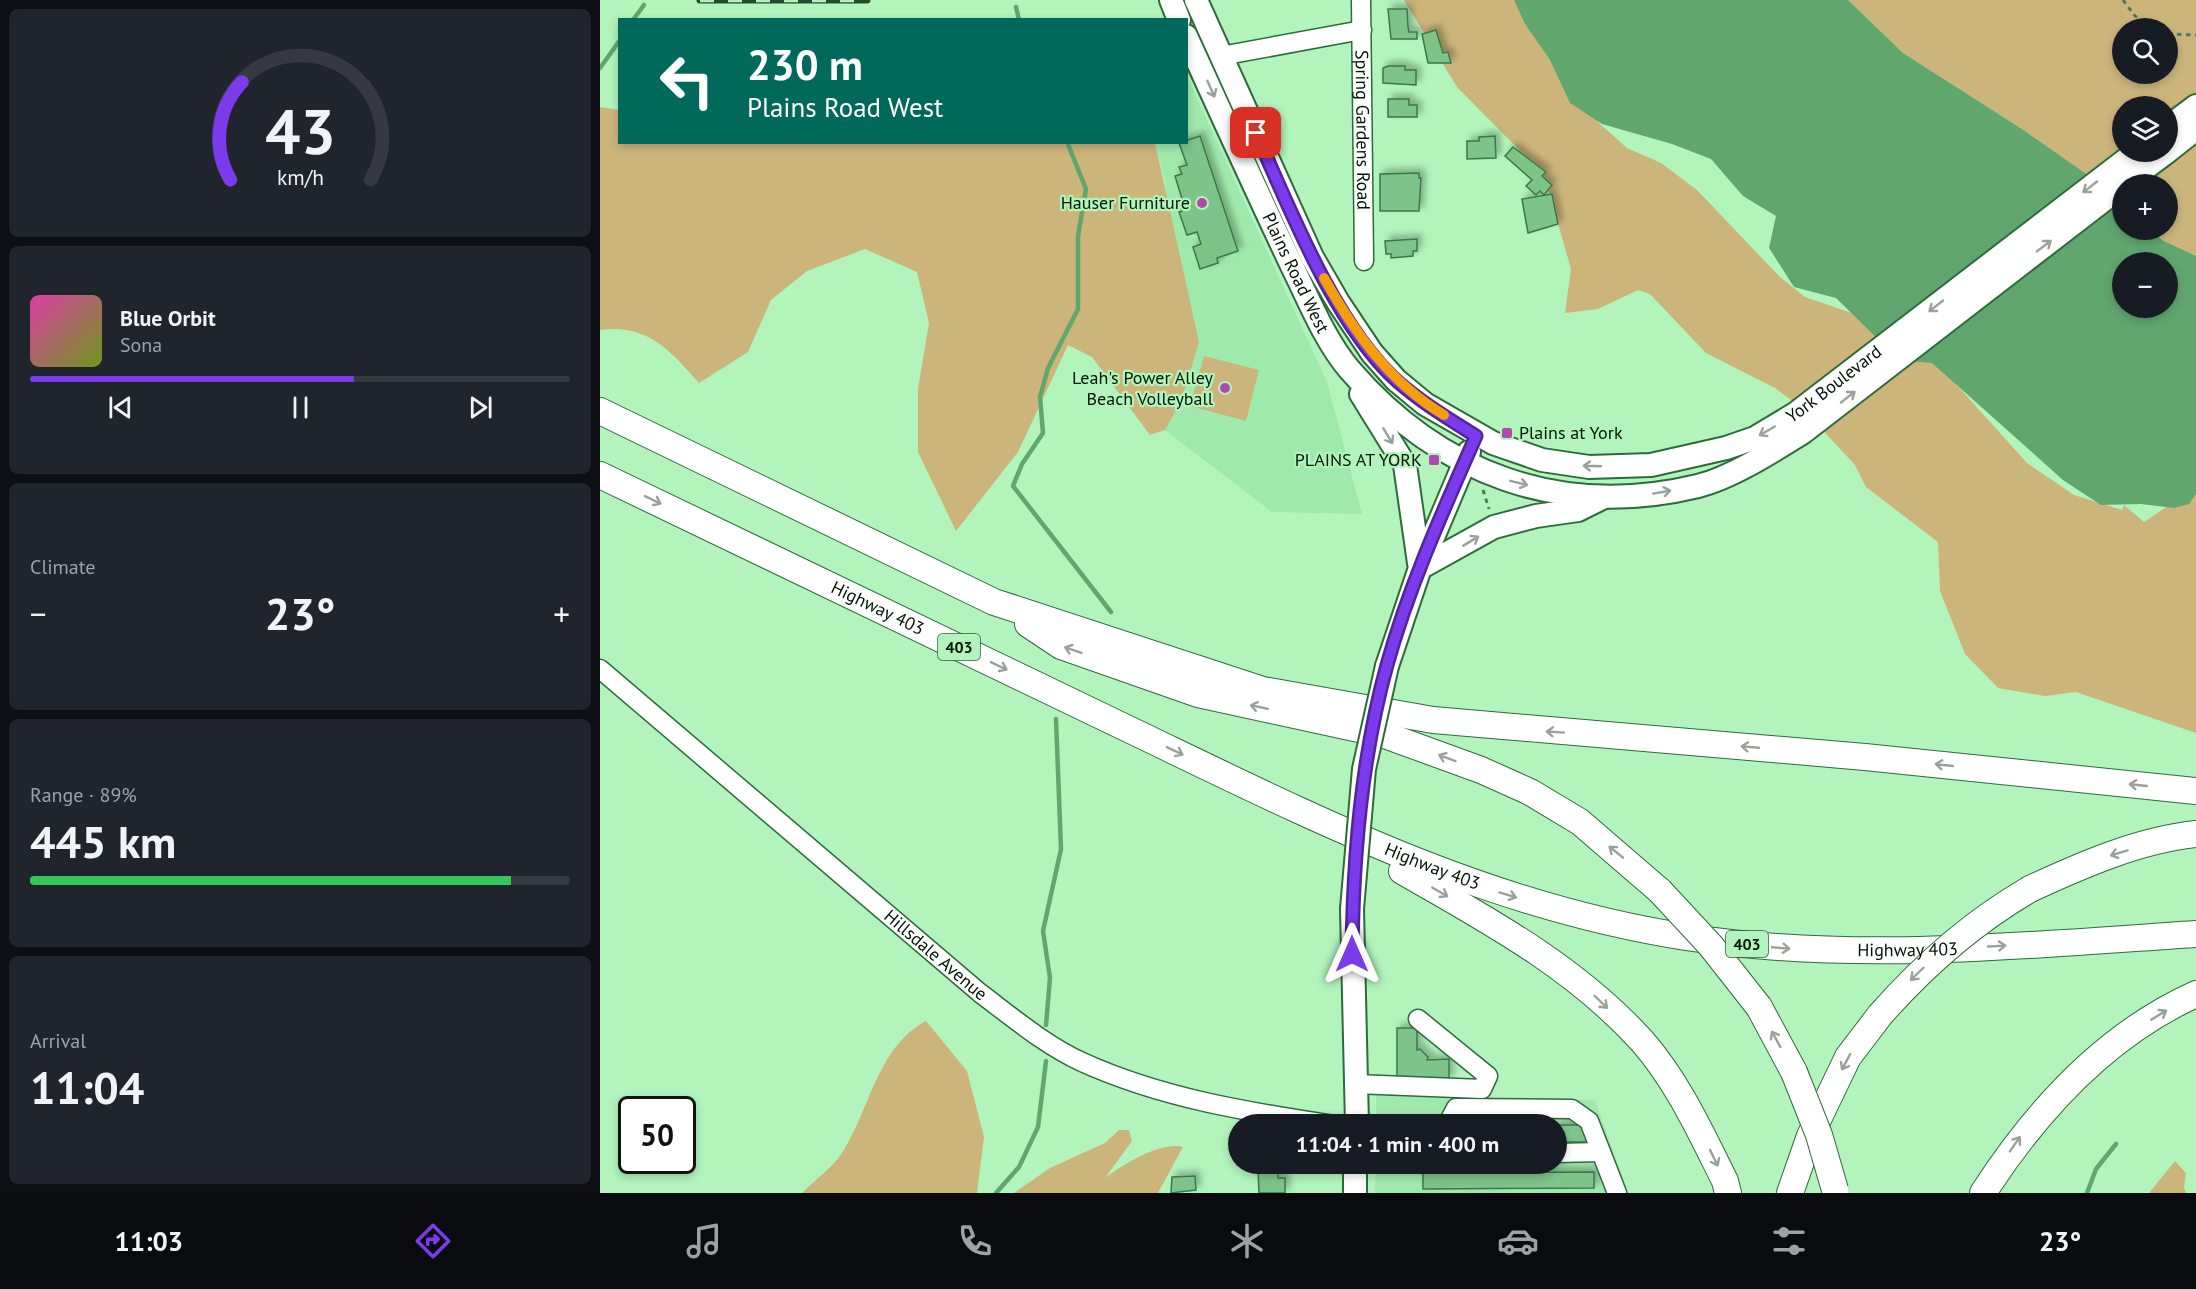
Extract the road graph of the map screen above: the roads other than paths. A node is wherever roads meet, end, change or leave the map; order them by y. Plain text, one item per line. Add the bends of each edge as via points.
1 (1171, 0) edge
2 (1360, 0) edge
3 (1198, 5) edge
4 (1178, 18) edge
5 (1362, 30) junction
6 (1188, 40) edge
7 (1221, 56) junction
8 (2186, 120) edge
9 (2178, 133) edge
10 (2124, 162) edge
11 (2153, 162) edge
12 (2137, 174) edge
13 (2112, 193) edge
14 (1364, 261) dead end
15 (1348, 368) junction
16 (600, 411) edge
17 (1799, 424) junction
18 (1476, 436) junction
19 (1464, 464) junction
20 (600, 475) edge
21 (1604, 497) junction
22 (1419, 568) junction
23 (994, 602) junction
24 (600, 669) edge
25 (2196, 791) edge
26 (1317, 821) junction
27 (2196, 834) edge
28 (2196, 933) edge
29 (2196, 994) edge
30 (1418, 1018) dead end
31 (1355, 1084) junction
32 (1262, 1114) edge
33 (1356, 1114) edge
34 (1453, 1114) edge
35 (1601, 1152) junction
36 (1567, 1153) edge
37 (1355, 1174) edge
38 (1835, 1192) edge
39 (1354, 1193) edge
40 (1617, 1193) edge
41 (1728, 1193) edge
42 (1790, 1193) edge
43 (1983, 1193) edge

1 - 4 main road
2 - 5 street, Spring Gardens Road
3 - 7 main road, Plains Road West
5 - 7 street
5 - 14 street, Spring Gardens Road
6 -> 15 main road, Plains Road West via 1317,316
7 - 18 main road, Plains Road West via 1312,257 1366,344 1410,392
8 - 9 main road, York Boulevard
10 -> 17 main road, York Boulevard
11 - 12 main road, York Boulevard
17 -> 13 main road, York Boulevard
15 - 19 main road, Plains Road West via 1401,421
15 -> 22 main road via 1405,465
16 - 23 highway
17 -> 18 main road, York Boulevard via 1726,448 1651,465 1589,467 1542,460
21 -> 17 main road, York Boulevard via 1648,495 1700,486 1766,456
18 - 19 main road
19 -> 21 main road, York Boulevard via 1550,491
19 - 22 main road
20 -> 26 highway, Highway 403 / 403
22 -> 21 main road via 1494,527 1578,510
22 - 31 main road, bridge via 1387,666 1364,769 1352,909
25 -> 23 highway via 1432,720 1263,690
38 -> 23 highway, bridge via 1819,1135 1794,1072 1759,1007 1711,946 1660,891 1580,822 1530,792 1481,770 1382,734 1198,694 1061,646
24 - 32 street, Hillsdale Avenue via 980,993 1028,1029 1081,1061 1141,1085
26 -> 28 highway, Highway 403 / 403 via 1447,875 1508,895 1685,937 1786,949 1887,950
26 -> 41 highway via 1526,943 1583,984 1642,1042 1689,1107
27 -> 42 highway, bridge via 2174,836 2084,864 2030,889 1989,913 1916,974 1848,1057 1810,1136
43 -> 29 highway via 2026,1130 2084,1068
30 - 31 street via 1488,1076 1482,1089
31 - 33 main road
34 - 35 street via 1456,1108 1572,1109 1590,1121
35 - 36 street
35 - 40 street
37 - 39 main road

